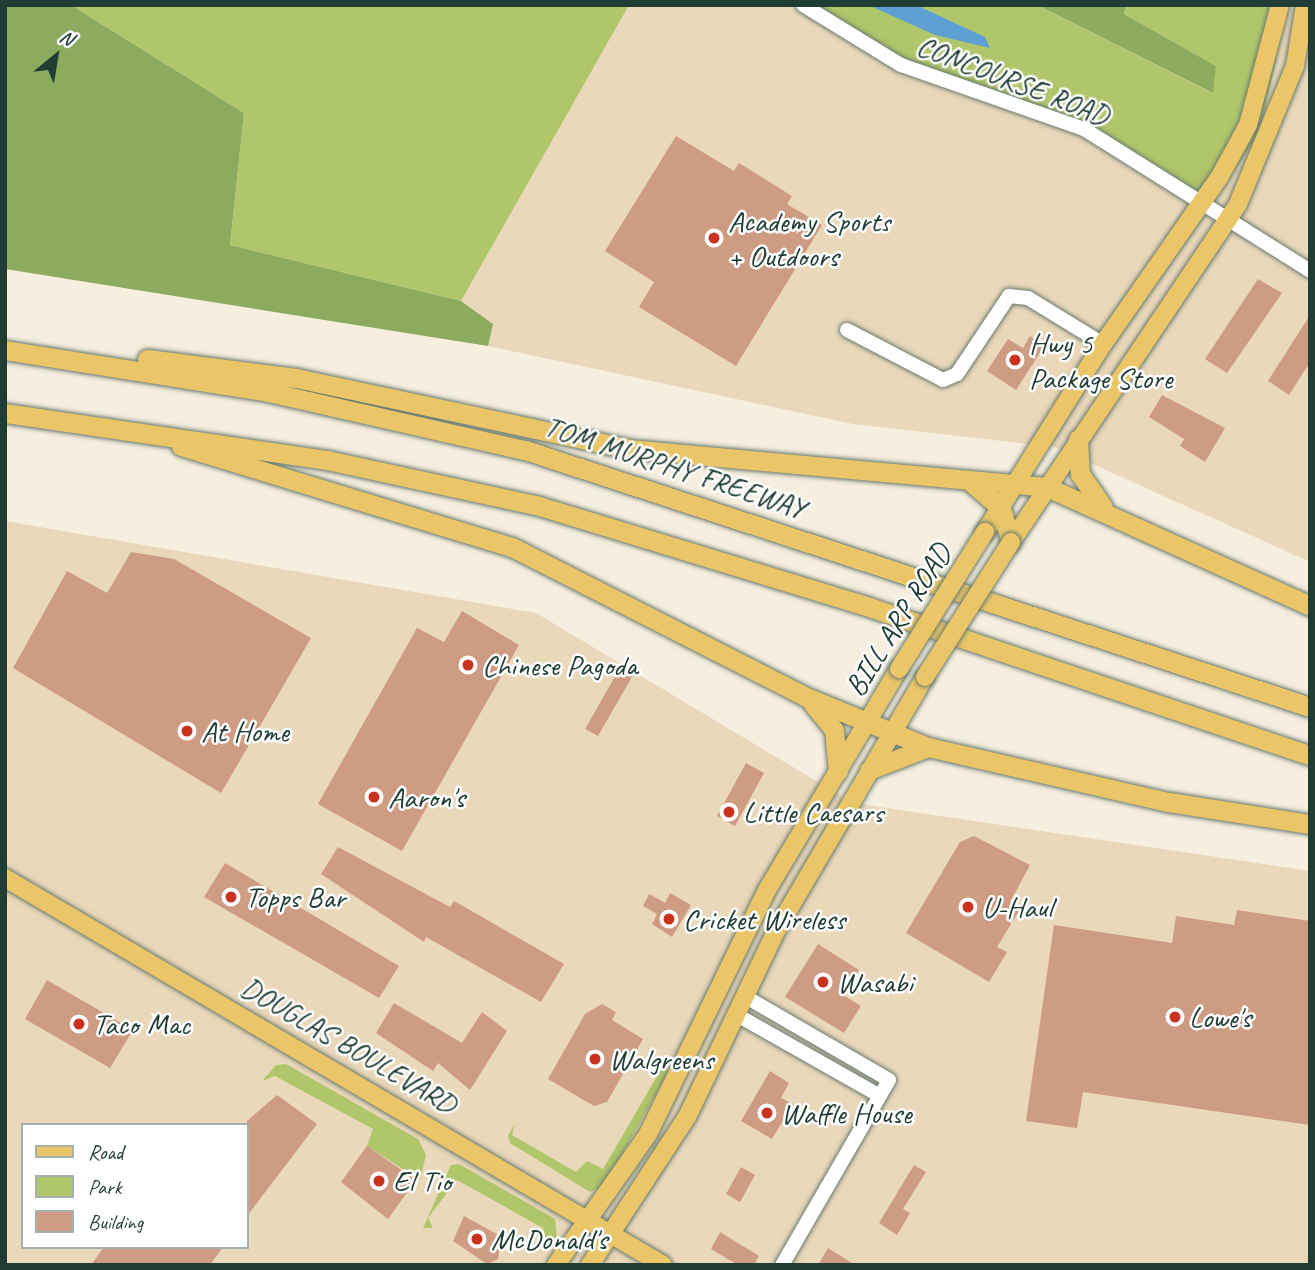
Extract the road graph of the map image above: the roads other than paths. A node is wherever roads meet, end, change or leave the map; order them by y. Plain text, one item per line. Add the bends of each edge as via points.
1 (803, 5) edge
2 (1280, 5) edge
3 (1304, 5) edge
4 (1202, 205) junction
5 (1226, 221) junction
6 (1310, 271) edge
7 (847, 330) dead end
8 (1103, 344) junction
9 (5, 350) edge
10 (103, 361) junction
11 (5, 412) edge
12 (120, 428) junction
13 (1078, 439) junction
14 (971, 482) junction
15 (1018, 483) junction
16 (1047, 487) junction
17 (1002, 508) junction
18 (1104, 508) junction
19 (1011, 542) junction
20 (1310, 606) edge
21 (804, 696) junction
22 (1310, 707) edge
23 (866, 724) junction
24 (892, 732) junction
25 (928, 747) junction
26 (1310, 755) edge
27 (869, 769) junction
28 (838, 771) junction
29 (1310, 824) edge
30 (5, 878) edge
31 (746, 997) junction
32 (737, 1015) junction
33 (880, 1096) junction
34 (592, 1219) junction
35 (614, 1233) junction
36 (556, 1265) edge
37 (590, 1265) edge
38 (663, 1265) edge
39 (782, 1265) edge

1 - 4 street, CONCOURSE ROAD via 901,65 1084,129
2 - 4 main road, BILL ARP ROAD via 1248,125
3 - 5 main road, BILL ARP ROAD via 1295,66 1278,118
4 - 5 street, CONCOURSE ROAD
4 - 8 main road, BILL ARP ROAD
5 - 6 street, CONCOURSE ROAD
5 - 13 main road, BILL ARP ROAD
7 - 8 street via 943,380 957,374 1009,296 1028,298
8 - 15 main road, BILL ARP ROAD
9 - 10 highway, TOM MURPHY FREEWAY
10 - 14 highway via 218,365 630,449
10 - 22 highway, TOM MURPHY FREEWAY via 525,450
11 - 12 highway
12 - 21 highway via 472,531 582,578
12 - 26 highway via 327,460 536,505 872,608
13 - 16 main road, BILL ARP ROAD
13 - 18 highway via 1080,474
14 - 15 highway
14 - 17 highway
15 - 16 highway
15 - 17 main road, BILL ARP ROAD
16 - 18 highway
16 - 19 main road, BILL ARP ROAD
17 - 19 highway
17 - 23 main road, BILL ARP ROAD, bridge
18 - 20 highway
19 - 24 main road, BILL ARP ROAD, bridge
21 - 23 highway
21 - 28 highway via 834,730
23 - 24 highway
23 - 28 main road, BILL ARP ROAD
24 - 25 highway
24 - 27 main road, BILL ARP ROAD
25 - 27 highway
25 - 29 highway via 1169,802
27 - 31 main road, BILL ARP ROAD via 792,901
28 - 34 main road, BILL ARP ROAD via 767,890 648,1135
30 - 34 main road, DOUGLAS BOULEVARD
31 - 32 main road, BILL ARP ROAD
31 - 33 street via 889,1080
32 - 33 street
32 - 35 main road, BILL ARP ROAD via 687,1117
33 - 39 street
34 - 35 main road, DOUGLAS BOULEVARD
34 - 36 main road, BILL ARP ROAD
35 - 37 main road, BILL ARP ROAD
35 - 38 main road, DOUGLAS BOULEVARD

